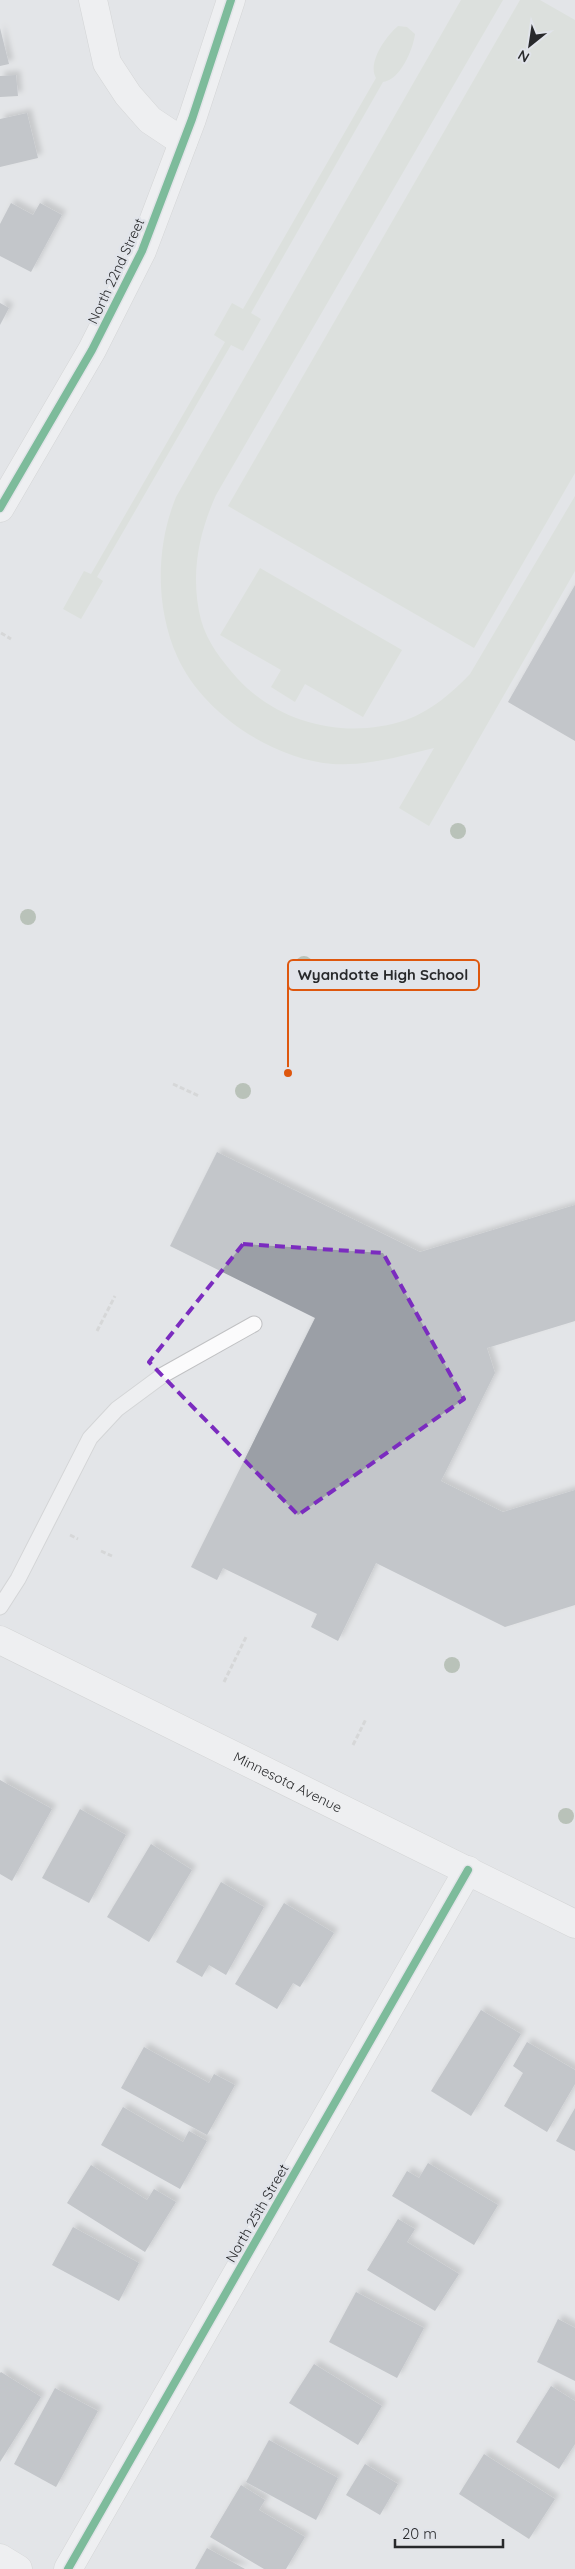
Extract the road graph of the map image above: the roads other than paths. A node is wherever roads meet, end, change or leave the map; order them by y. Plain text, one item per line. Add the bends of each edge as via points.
1 (93, 0) edge
2 (231, 0) edge
3 (183, 142) junction
4 (0, 508) edge
5 (254, 1324) dead end
6 (0, 1607) edge
7 (0, 1640) edge
8 (468, 1870) junction
9 (575, 1924) edge
10 (0, 2558) edge
11 (18, 2569) edge
12 (68, 2569) edge

1 - 3 street via 107,63 128,95 150,120
2 - 3 street, North 22nd Street
3 - 4 street, North 22nd Street via 142,251 92,350
5 - 6 lane via 163,1375 117,1409 90,1438 18,1579
7 - 8 street, Minnesota Avenue
8 - 9 street, Minnesota Avenue
8 - 12 street, North 25th Street
10 - 11 street

